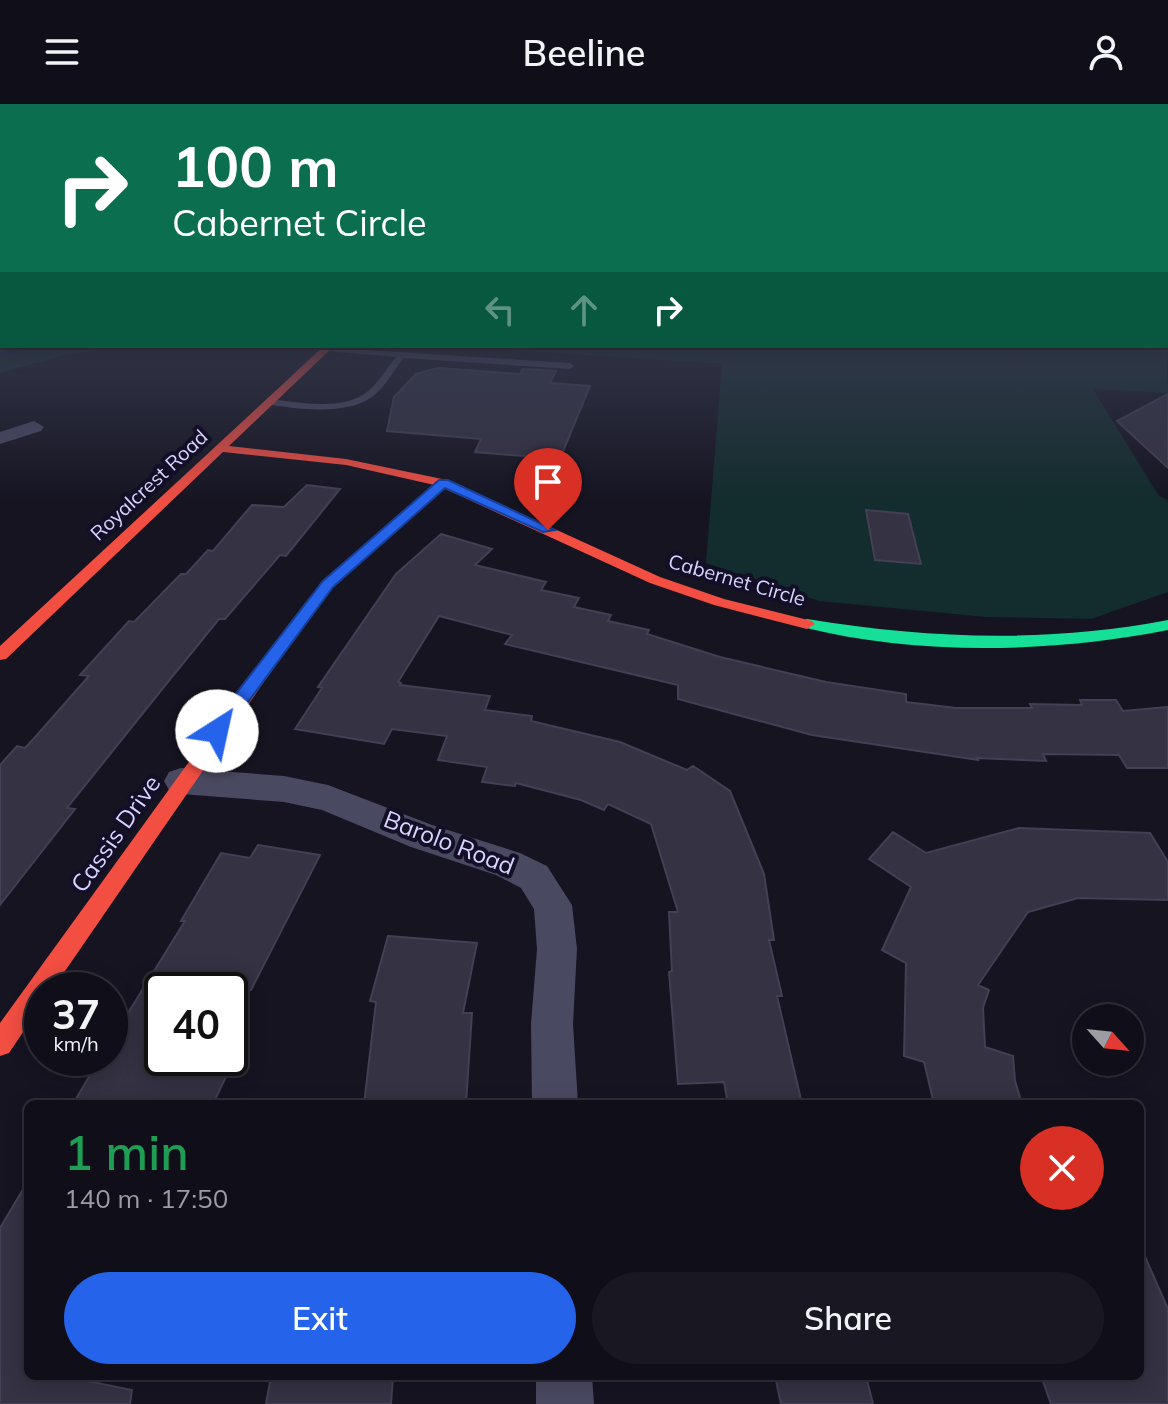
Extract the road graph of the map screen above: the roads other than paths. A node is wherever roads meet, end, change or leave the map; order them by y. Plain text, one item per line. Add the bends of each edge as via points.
1 (291, 382) edge
2 (380, 382) edge
3 (269, 402) junction
4 (34, 427) dead end
5 (0, 438) edge
6 (220, 448) junction
7 (443, 483) junction
8 (1168, 625) edge
9 (0, 655) edge
10 (181, 781) junction
11 (0, 1044) edge
12 (555, 1100) edge
13 (564, 1380) edge
14 (565, 1404) edge

1 - 3 street, Royalcrest Road
2 - 3 lane via 360,400 318,405
3 - 6 street, Royalcrest Road
4 - 5 street
6 - 7 street, Cabernet Circle via 346,462
6 - 9 street, Royalcrest Road
7 - 8 street, Cabernet Circle via 655,580 787,620 943,642 1058,640
7 - 10 street, Cassis Drive via 328,584
10 - 11 street, Cassis Drive
10 - 12 street, Barolo Road via 328,798 534,877 553,905
13 - 14 street

